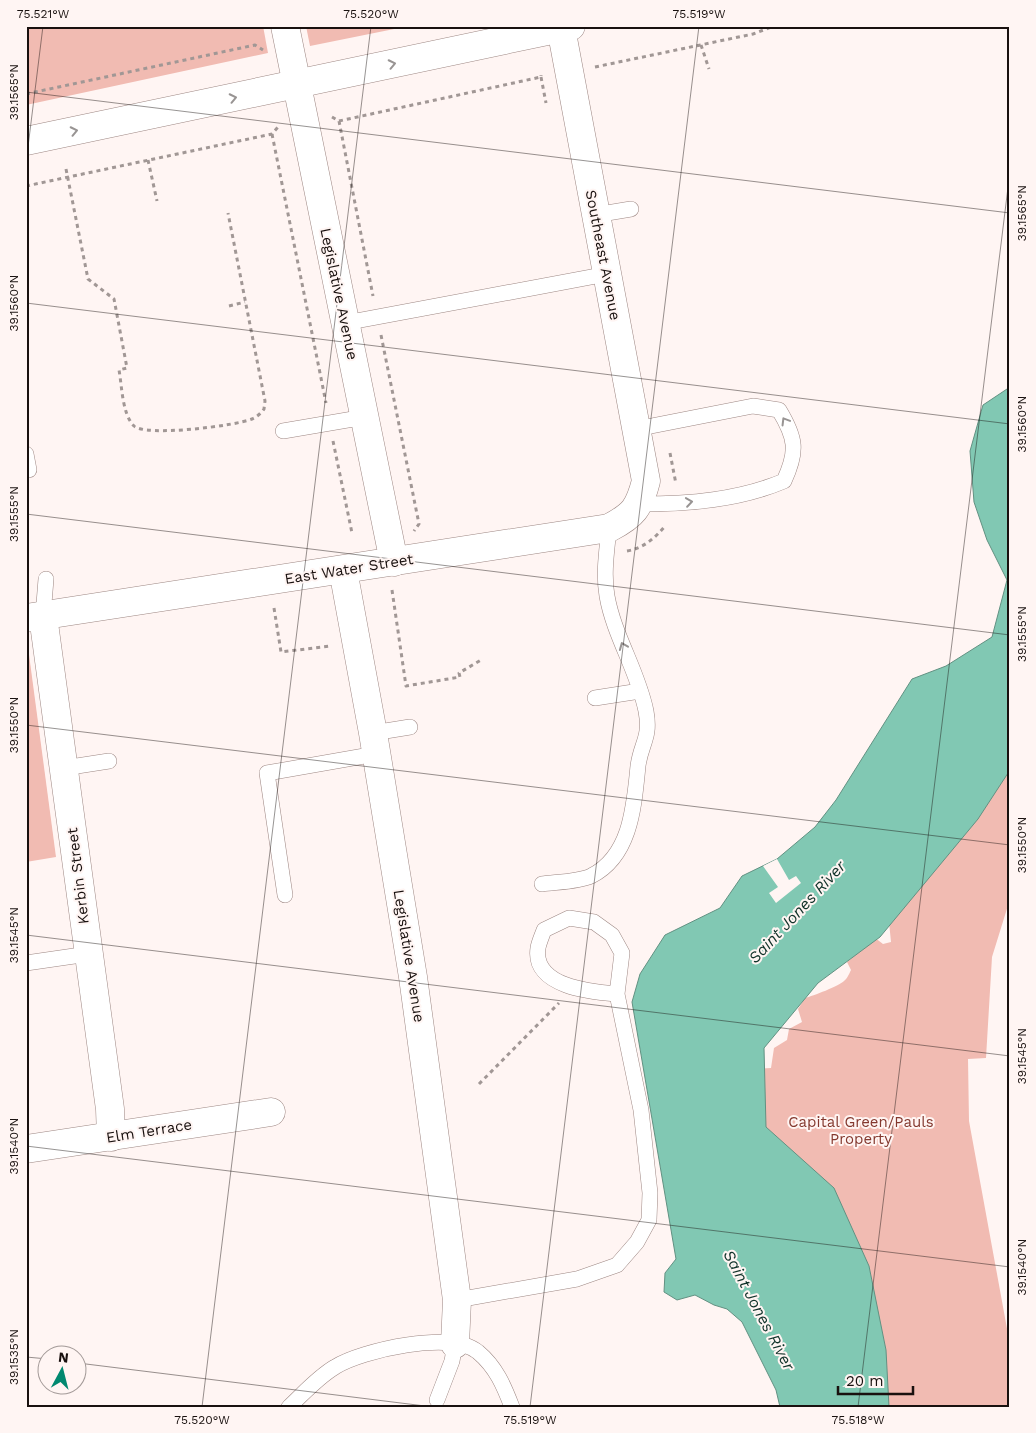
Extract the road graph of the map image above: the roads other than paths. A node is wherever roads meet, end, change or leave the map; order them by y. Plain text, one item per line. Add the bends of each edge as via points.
1 (285, 26) edge
2 (566, 27) edge
3 (297, 84) junction
4 (26, 141) edge
5 (631, 209) dead end
6 (595, 215) junction
7 (607, 274) junction
8 (345, 323) junction
9 (365, 417) junction
10 (636, 429) junction
11 (283, 431) dead end
12 (26, 454) edge
13 (29, 470) dead end
14 (643, 493) junction
15 (609, 528) junction
16 (394, 562) junction
17 (342, 570) junction
18 (46, 579) dead end
19 (35, 617) edge
20 (640, 691) junction
21 (595, 698) dead end
22 (410, 727) dead end
23 (374, 743) junction
24 (109, 761) dead end
25 (64, 768) junction
26 (542, 884) dead end
27 (285, 895) dead end
28 (88, 954) junction
29 (26, 964) edge
30 (617, 994) junction
31 (271, 1112) dead end
32 (112, 1137) junction
33 (26, 1149) edge
34 (457, 1300) junction
35 (455, 1344) junction
36 (437, 1400) dead end
37 (289, 1407) edge
38 (512, 1407) edge

1 - 3 street, Legislative Avenue
3 -> 2 street
2 - 6 street, Southeast Avenue
4 -> 3 street
3 - 8 street, Legislative Avenue
5 - 6 lane
6 - 7 street, Southeast Avenue
7 - 8 lane
7 - 10 street, Southeast Avenue
8 - 9 street, Legislative Avenue
9 - 11 lane
9 - 16 street, Legislative Avenue
10 - 14 street, Southeast Avenue
14 -> 10 lane via 675,504 757,492 784,481 793,462 792,432 779,410 753,406
12 - 13 lane
14 - 15 street, East Water Street via 626,519
15 - 16 street, East Water Street
20 -> 15 lane via 607,596
16 - 17 street, East Water Street
17 - 19 street, East Water Street
17 - 23 street, Legislative Avenue
18 - 19 lane
19 - 25 street, Kerbin Street
20 - 21 lane
20 - 26 lane via 649,733 639,761 633,811 626,835 612,861 590,877
22 - 23 lane
23 - 27 lane via 267,773
23 - 34 street, Legislative Avenue via 413,977
24 - 25 lane
25 - 28 street, Kerbin Street
28 - 29 lane
28 - 32 street, Kerbin Street
30 - 30 lane via 622,953 612,935 594,922 569,918 544,930 538,949 540,966 553,979 573,988
30 - 34 lane via 641,1110 650,1193 649,1220 637,1242 617,1265 577,1279
31 - 32 street, Elm Terrace
32 - 33 street, Elm Terrace
34 - 35 street, Legislative Avenue
35 - 36 lane
35 - 37 lane via 444,1341 374,1352 336,1366
35 - 38 lane via 477,1350 497,1372

